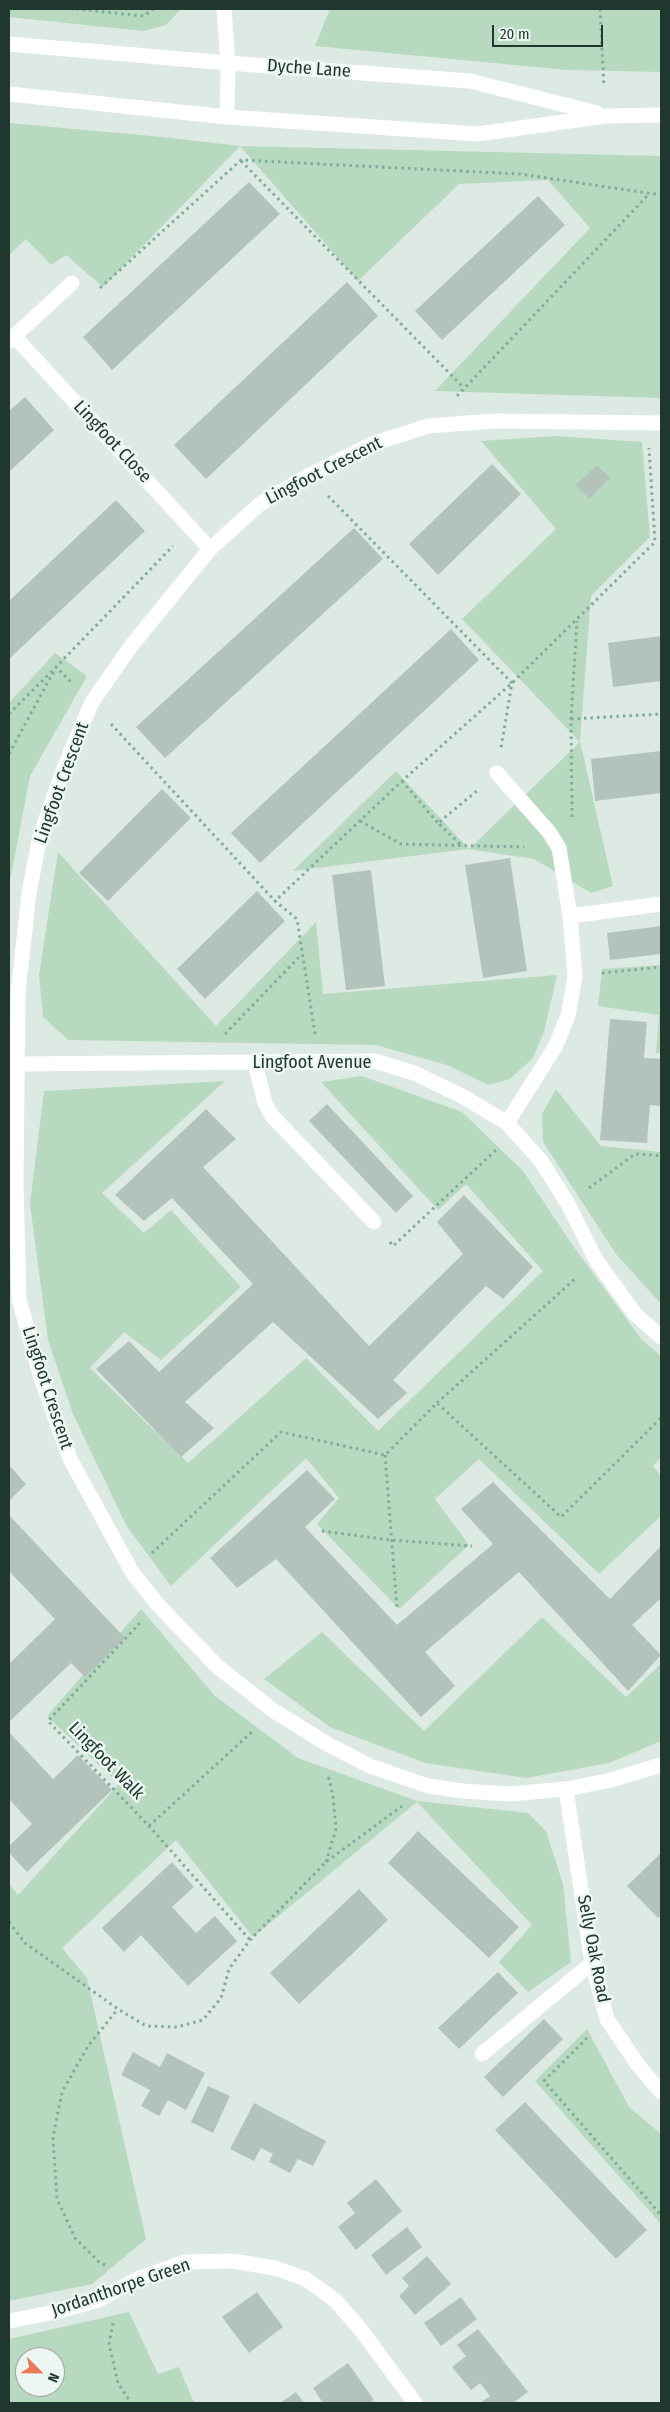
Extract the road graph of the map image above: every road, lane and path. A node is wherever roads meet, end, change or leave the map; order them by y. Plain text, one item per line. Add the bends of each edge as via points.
1 (76, 9) edge
2 (153, 9) edge
3 (224, 9) edge
4 (600, 9) edge
5 (9, 44) edge
6 (228, 64) junction
7 (9, 94) edge
8 (661, 115) edge
9 (605, 116) junction
10 (227, 117) junction
11 (241, 160) junction
12 (650, 194) junction
13 (661, 195) edge
14 (72, 284) joint
15 (11, 338) edge
16 (464, 388) junction
17 (654, 423) edge
18 (428, 426) junction
19 (308, 476) junction
20 (190, 528) junction
21 (210, 549) junction
22 (577, 621) junction
23 (56, 667) junction
24 (512, 684) junction
25 (92, 702) junction
26 (9, 714) edge
27 (661, 714) edge
28 (571, 719) junction
29 (9, 754) edge
30 (497, 773) junction
31 (402, 781) junction
32 (360, 821) junction
33 (438, 823) junction
34 (460, 844) junction
35 (559, 848) junction
36 (275, 901) junction
37 (661, 904) edge
38 (570, 916) junction
39 (302, 954) junction
40 (661, 967) edge
41 (575, 976) junction
42 (255, 1063) junction
43 (319, 1063) junction
44 (16, 1064) junction
45 (196, 1064) junction
46 (511, 1128) junction
47 (661, 1156) edge
48 (568, 1204) junction
49 (374, 1222) joint
50 (596, 1260) junction
51 (661, 1336) edge
52 (437, 1403) junction
53 (661, 1418) edge
54 (385, 1455) junction
55 (322, 1531) dead end
56 (390, 1540) junction
57 (472, 1546) dead end
58 (132, 1572) junction
59 (158, 1605) junction
60 (397, 1608) dead end
61 (274, 1711) junction
62 (320, 1740) junction
63 (661, 1764) edge
64 (428, 1786) junction
65 (566, 1789) junction
66 (149, 1826) junction
67 (326, 1862) junction
68 (9, 1922) edge
69 (250, 1940) junction
70 (592, 1963) junction
71 (118, 2009) junction
72 (607, 2019) junction
73 (482, 2054) dead end
74 (661, 2092) edge
75 (661, 2215) edge
76 (140, 2278) junction
77 (114, 2319) dead end
78 (9, 2321) edge
79 (131, 2403) edge
80 (415, 2403) edge

1 - 2 path via 144,16
3 - 6 street
4 - 9 path
5 - 6 street, Dyche Lane
6 - 9 street, Dyche Lane via 470,81
6 - 10 street
7 - 10 street, Dyche Lane
8 - 9 street, Dyche Lane
9 - 10 street, Dyche Lane via 478,134
11 - 12 path via 520,174
11 - 14 path via 92,294
11 - 16 path
12 - 13 path
12 - 16 path
14 - 15 street, Lingfoot Close
15 - 20 street, Lingfoot Close
16 - 18 path
17 - 18 street, Lingfoot Crescent via 493,421
17 - 22 path via 655,542
18 - 19 street, Lingfoot Crescent via 372,444
19 - 21 street, Lingfoot Crescent via 260,504
19 - 24 path
20 - 21 street, Lingfoot Close
20 - 23 path
21 - 25 street, Lingfoot Crescent via 131,646
22 - 24 path
22 - 28 path
23 - 25 path
23 - 26 path
23 - 29 path
24 - 30 path
24 - 31 path
25 - 36 path
25 - 44 street, Lingfoot Crescent via 40,836 29,893 18,993
27 - 28 path
28 - 35 path via 572,836
30 - 33 path
30 - 35 street
31 - 32 path
31 - 33 path
32 - 34 path via 401,844
32 - 36 path
33 - 34 path
34 - 35 path
35 - 38 street
36 - 39 path via 297,919
37 - 38 street
38 - 41 street
39 - 43 path
39 - 45 path
40 - 41 path
41 - 46 street via 568,1016 555,1047
42 - 43 street, Lingfoot Avenue
42 - 45 street, Lingfoot Avenue
42 - 49 street via 265,1103 272,1116
43 - 46 street, Lingfoot Avenue via 375,1061 414,1073 462,1096
44 - 45 street, Lingfoot Avenue
44 - 58 street, Lingfoot Crescent via 20,1299 41,1378 70,1459
46 - 48 street, Lingfoot Avenue via 541,1161
46 - 49 path via 393,1246
47 - 48 path via 635,1154
48 - 50 street, Lingfoot Avenue
50 - 51 street, Lingfoot Avenue via 635,1314
50 - 52 path
52 - 53 path via 561,1517
52 - 54 path
54 - 56 path
54 - 58 path via 281,1432
55 - 56 path
56 - 57 path
56 - 60 path
58 - 59 street, Lingfoot Crescent
59 - 61 street, Lingfoot Crescent via 218,1667
59 - 66 path, Lingfoot Walk via 48,1721
61 - 62 street, Lingfoot Crescent
61 - 66 path
62 - 64 street, Lingfoot Crescent via 370,1766
62 - 67 path via 334,1796 336,1829
63 - 65 street, Lingfoot Crescent via 611,1780
64 - 65 street, Lingfoot Crescent via 510,1794
64 - 67 path
65 - 70 street, Selly Oak Road
66 - 69 path, Lingfoot Walk
67 - 69 path
68 - 71 path via 25,1943
69 - 71 path via 229,1969 221,1998 203,2020 177,2027 146,2026
70 - 72 street, Selly Oak Road
70 - 73 street
71 - 76 path via 88,2046 62,2092 53,2137 56,2199 75,2238 100,2263
72 - 74 street, Selly Oak Road
72 - 75 path via 544,2081
76 - 78 street, Jordanthorpe Green via 96,2300
76 - 80 street, Jordanthorpe Green via 185,2262 234,2261 275,2268 306,2279 336,2302 361,2330
77 - 79 path via 109,2344 118,2383

